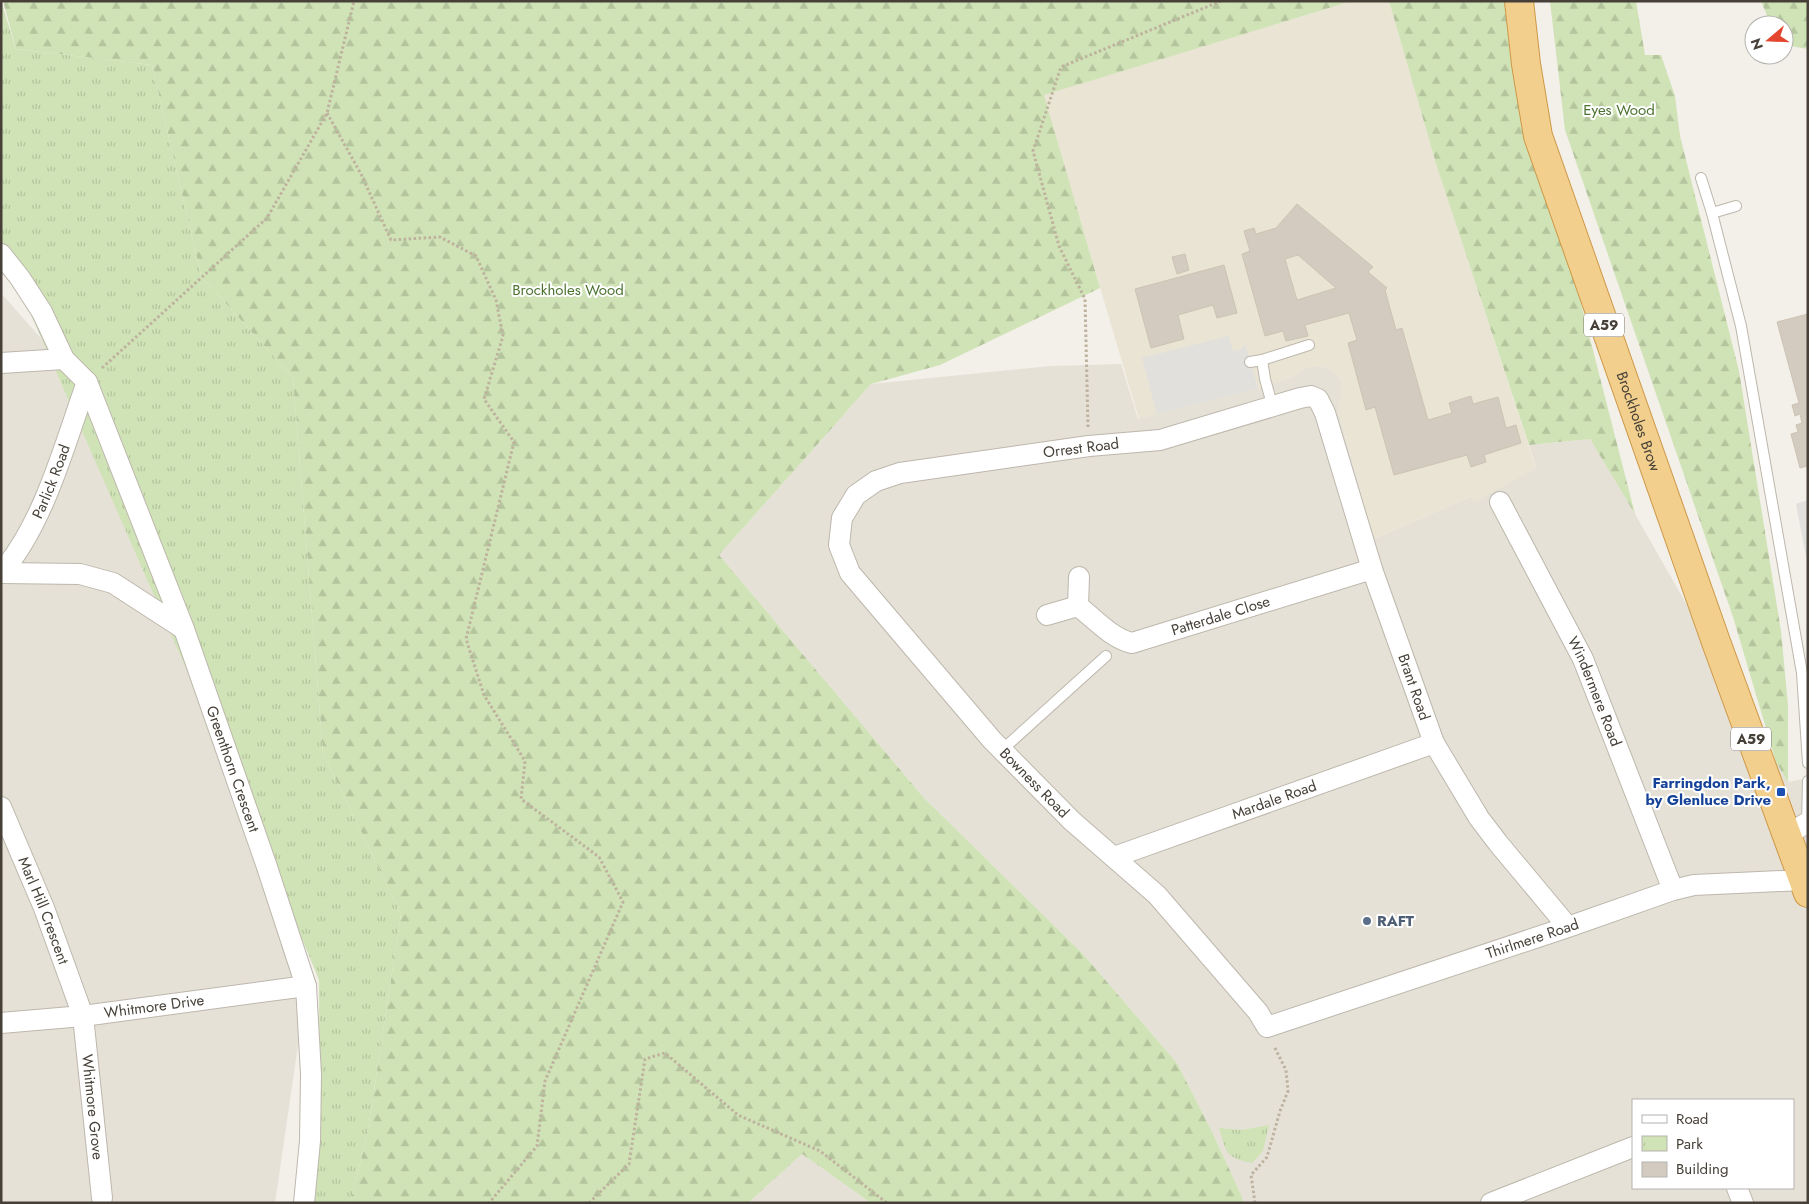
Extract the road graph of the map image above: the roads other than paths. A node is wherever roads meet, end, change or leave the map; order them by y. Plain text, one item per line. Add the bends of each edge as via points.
1 (1519, 1) edge
2 (1701, 178) dead end
3 (1736, 206) dead end
4 (1712, 213) junction
5 (1, 254) edge
6 (1309, 345) dead end
7 (64, 359) junction
8 (1262, 360) junction
9 (1250, 362) dead end
10 (1, 363) edge
11 (87, 382) junction
12 (1273, 408) junction
13 (1325, 412) joint
14 (1500, 502) dead end
15 (842, 518) joint
16 (1372, 569) junction
17 (2, 573) edge
18 (1079, 577) dead end
19 (1078, 606) junction
20 (1047, 615) dead end
21 (184, 629) junction
22 (1106, 656) dead end
23 (1434, 743) junction
24 (1002, 750) junction
25 (1808, 763) edge
26 (1808, 781) edge
27 (1, 807) edge
28 (1800, 826) edge
29 (1114, 857) junction
30 (1805, 886) edge
31 (1673, 890) junction
32 (1568, 927) junction
33 (306, 986) junction
34 (83, 1016) junction
35 (1, 1023) edge
36 (1267, 1027) joint
37 (1632, 1147) edge
38 (1737, 1189) edge
39 (102, 1198) dead end
40 (304, 1203) edge
41 (1491, 1203) edge
42 (1743, 1203) edge

1 - 28 highway, Brockholes Brow / A59 via 1538,136 1716,642
2 - 4 lane
3 - 4 lane
4 - 25 lane via 1741,326 1802,673
5 - 7 street, Greenthorn Crescent via 42,312
6 - 8 lane
7 - 10 street
7 - 11 street, Greenthorn Crescent
8 - 9 lane
8 - 12 lane
11 - 17 street, Parlick Road via 51,484 30,532
11 - 21 street, Greenthorn Crescent
12 - 13 street, Orrest Road via 1311,396 1318,399
12 - 15 street, Orrest Road via 1160,440 1089,446 900,472 876,481 856,495
13 - 16 street, Brant Road
14 - 31 street, Windermere Road via 1583,659
15 - 24 street, Bowness Road via 839,545 850,573
16 - 19 street, Patterdale Close via 1132,643 1122,641
16 - 23 street, Brant Road
17 - 21 street, Parlick Road via 80,574 114,583
18 - 19 street
19 - 20 street
21 - 33 street, Greenthorn Crescent
22 - 24 lane
23 - 29 street, Mardale Road
23 - 32 street, Brant Road via 1484,824
24 - 29 street, Bowness Road via 1072,821
26 - 28 lane
27 - 34 street, Marl Hill Crescent via 44,908
28 - 30 highway, A59
29 - 36 street, Bowness Road via 1157,895 1258,1012
30 - 31 street, Thirlmere Road via 1694,886
31 - 32 street, Thirlmere Road
32 - 36 street, Thirlmere Road
33 - 34 street, Whitmore Drive
33 - 40 street, Greenthorn Crescent via 311,1103
34 - 35 street, Whitmore Drive
34 - 39 street, Whitmore Grove
37 - 41 street
38 - 42 street

